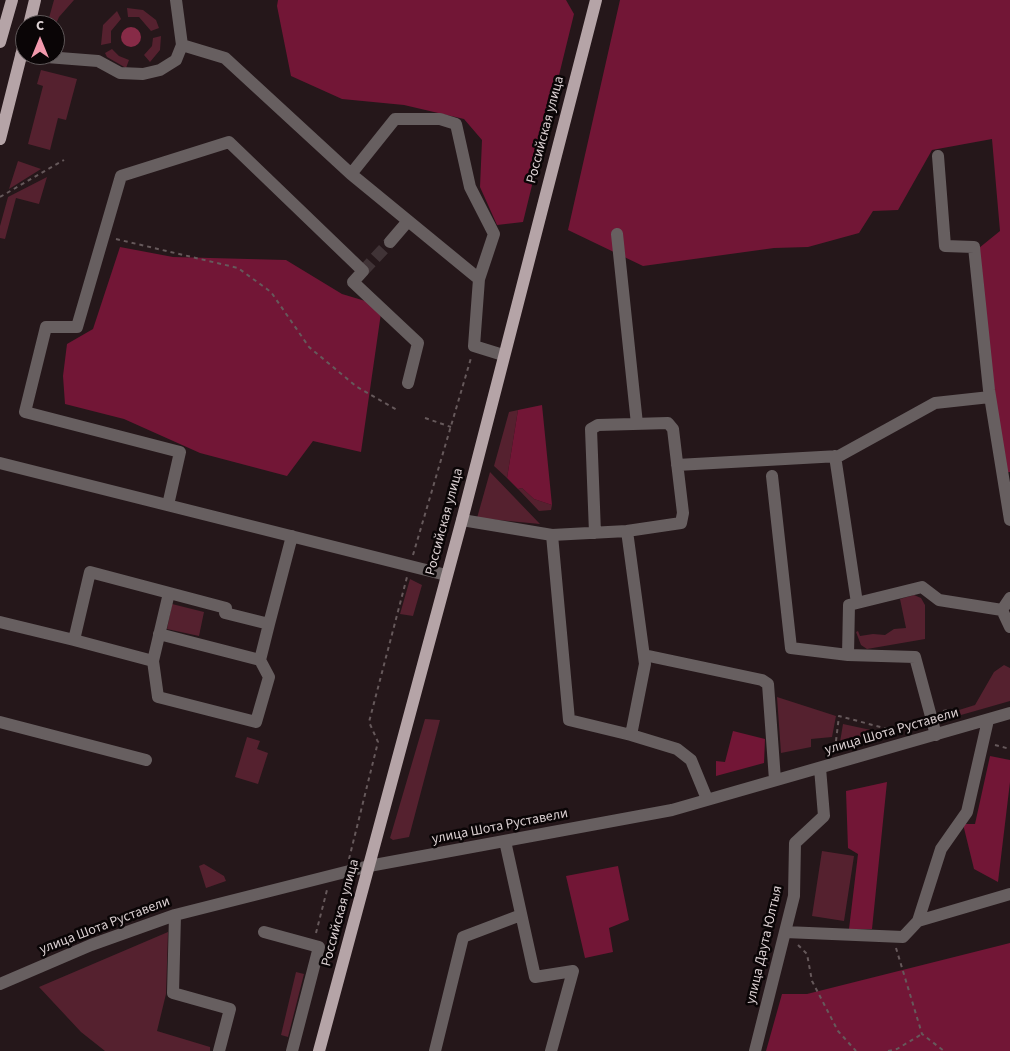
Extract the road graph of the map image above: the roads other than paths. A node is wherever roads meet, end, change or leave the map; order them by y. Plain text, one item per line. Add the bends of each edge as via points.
1 (12, 0) edge
2 (35, 0) edge
3 (176, 0) edge
4 (596, 0) edge
5 (31, 15) edge
6 (0, 42) edge
7 (182, 46) junction
8 (65, 58) edge
9 (18, 65) edge
10 (0, 139) edge
11 (938, 156) dead end
12 (351, 174) junction
13 (408, 221) junction
14 (617, 234) dead end
15 (390, 242) tunnel mouth
16 (479, 279) junction
17 (503, 355) junction
18 (408, 383) dead end
19 (990, 398) junction
20 (637, 424) junction
21 (835, 456) junction
22 (0, 463) edge
23 (678, 465) junction
24 (772, 476) dead end
25 (168, 505) junction
26 (462, 520) junction
27 (1010, 520) edge
28 (627, 531) junction
29 (595, 533) junction
30 (552, 535) junction
31 (292, 536) junction
32 (446, 575) junction
33 (169, 593) junction
34 (1010, 598) edge
35 (857, 603) junction
36 (1002, 610) junction
37 (0, 622) edge
38 (269, 624) junction
39 (1010, 627) edge
40 (160, 634) junction
41 (74, 640) junction
42 (644, 655) junction
43 (848, 655) junction
44 (260, 660) junction
45 (153, 661) junction
46 (1010, 713) edge
47 (988, 720) junction
48 (0, 722) edge
49 (631, 735) junction
50 (936, 735) junction
51 (146, 760) dead end
52 (820, 768) junction
53 (775, 780) junction
54 (707, 800) junction
55 (504, 841) junction
56 (370, 866) junction
57 (1010, 894) edge
58 (175, 915) junction
59 (521, 915) junction
60 (918, 921) junction
61 (264, 932) dead end
62 (785, 932) junction
63 (0, 984) edge
64 (219, 1051) edge
65 (292, 1051) edge
66 (319, 1051) edge
67 (435, 1051) edge
68 (551, 1051) edge
69 (755, 1051) edge

1 - 6 main road
2 - 5 main road
3 - 7 street
4 - 17 main road, Российская улица
7 - 8 street via 176,60 160,70 142,74 120,73 98,61
7 - 12 street via 225,58
9 - 10 main road
11 - 19 street via 946,246 974,247
12 - 13 street
12 - 16 street via 395,120 440,119 456,124 470,187 494,234
13 - 15 street
13 - 16 street
14 - 20 street
16 - 17 street via 474,346
17 - 26 main road, Российская улица
18 - 25 street via 418,343 353,282 363,271 229,142 121,176 77,327 46,327 25,412 180,452
19 - 21 street via 935,403
19 - 27 street
20 - 23 street via 668,423 673,428
20 - 29 street via 598,425 591,429
21 - 23 street
21 - 35 street
22 - 25 street
23 - 28 street via 683,513 681,523
24 - 43 street via 791,648
25 - 31 street
26 - 30 street
26 - 32 main road, Российская улица
28 - 29 street
28 - 42 street
29 - 30 street
30 - 49 street via 569,720
31 - 32 street
31 - 38 street
32 - 56 main road, Российская улица
33 - 38 street via 226,608 225,613
33 - 40 street
33 - 41 street via 90,572
34 - 36 street
35 - 36 street via 922,587 939,600
35 - 43 street via 849,605
36 - 39 street
37 - 41 street
38 - 44 street
40 - 44 street
40 - 45 street
41 - 45 street
42 - 49 street
42 - 53 street via 762,680 768,684
43 - 50 street via 916,657
44 - 45 street via 270,677 256,722 158,697
46 - 47 street, улица Шота Руставели
47 - 50 street, улица Шота Руставели
47 - 60 street via 967,812 941,848
48 - 51 street
49 - 54 street via 677,750 691,760
50 - 52 street, улица Шота Руставели
52 - 53 street, улица Шота Руставели
52 - 62 street, улица Даута Юлтыя via 824,816 796,843 794,896
53 - 54 street, улица Шота Руставели
54 - 55 street, улица Шота Руставели via 672,810
55 - 56 street, улица Шота Руставели
55 - 59 street
56 - 58 street, улица Шота Руставели
56 - 66 main road, Российская улица
57 - 60 street
58 - 63 street, улица Шота Руставели via 91,945
58 - 64 street via 174,994 230,1009
59 - 67 street via 463,937
59 - 68 street via 535,977 573,971
60 - 62 street via 903,937 893,938
61 - 65 street via 319,946
62 - 69 street, улица Даута Юлтыя

